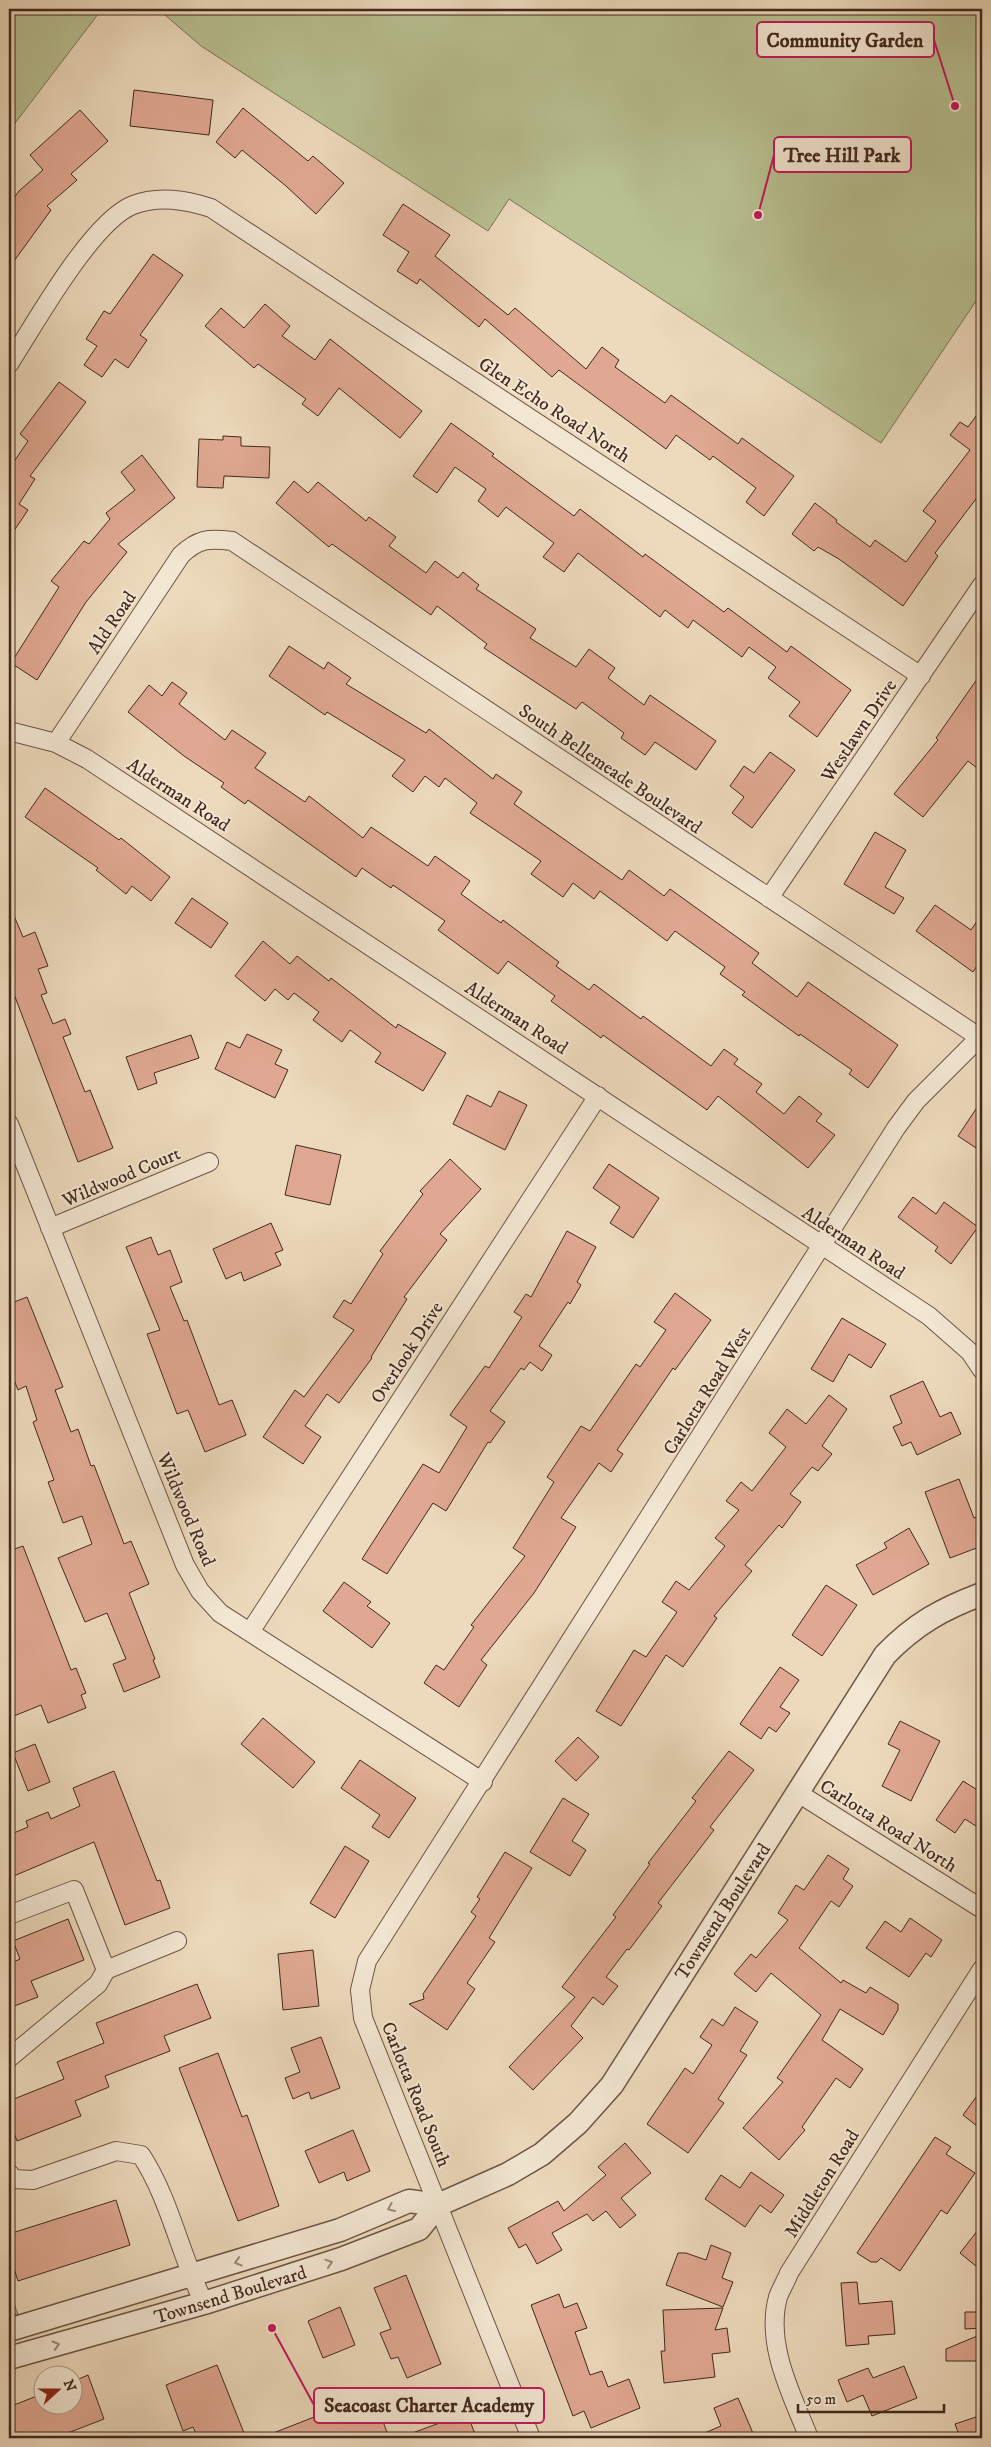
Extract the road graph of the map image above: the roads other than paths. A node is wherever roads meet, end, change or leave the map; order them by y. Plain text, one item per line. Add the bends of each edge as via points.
1 (9, 364) edge
2 (214, 539) joint
3 (982, 585) edge
4 (921, 676) junction
5 (9, 731) edge
6 (56, 743) junction
7 (769, 898) junction
8 (982, 1037) edge
9 (598, 1096) junction
10 (9, 1124) edge
11 (209, 1162) dead end
12 (50, 1228) junction
13 (822, 1246) junction
14 (982, 1370) edge
15 (982, 1594) edge
16 (250, 1632) junction
17 (482, 1782) junction
18 (798, 1793) junction
19 (982, 1909) edge
20 (9, 1915) edge
21 (178, 1941) dead end
22 (106, 1970) junction
23 (982, 1970) edge
24 (9, 2058) edge
25 (9, 2173) edge
26 (438, 2205) junction
27 (191, 2277) junction
28 (204, 2303) junction
29 (9, 2330) edge
30 (9, 2358) edge
31 (531, 2438) edge
32 (809, 2438) edge

1 - 4 street, Glen Echo Road North via 91,238 114,217 132,205 158,199 186,200 212,208
2 - 6 street, Ald Road via 194,543 181,555
2 - 7 street, South Bellemeade Boulevard via 232,541
3 - 4 street, Westlawn Drive
4 - 7 street, Westlawn Drive
5 - 6 street, Alderman Road
6 - 9 street, Alderman Road via 87,759
7 - 8 street, South Bellemeade Boulevard
8 - 13 street, Carlotta Road West via 916,1101
9 - 13 street, Alderman Road
9 - 16 street, Overlook Drive
10 - 12 street, Wildwood Road
11 - 12 street, Wildwood Court
12 - 16 street, Wildwood Road via 185,1565 206,1599 220,1613
13 - 14 street, Alderman Road via 946,1328 970,1352
13 - 17 street, Carlotta Road West
15 - 18 street, Townsend Boulevard via 934,1616 906,1634 885,1656
16 - 17 street, Wildwood Road
17 - 26 street, Carlotta Road South via 367,1962 360,1990 363,2018
18 - 19 street, Carlotta Road North
18 - 26 street, Townsend Boulevard via 612,2085 578,2123 542,2154 508,2174
20 - 22 street via 74,1890
21 - 22 street
22 - 24 street via 98,1984
23 - 32 street, Middleton Road via 789,2272 778,2298 775,2328 781,2367
25 - 27 street via 13,2179 33,2180 116,2151 141,2155 151,2171
26 -> 27 street, Townsend Boulevard via 409,2201 340,2230
28 -> 26 street, Townsend Boulevard via 341,2260 420,2228
26 - 31 street, Carlotta Road South
27 - 28 street
27 - 29 street, Townsend Boulevard
30 -> 28 street, Townsend Boulevard

